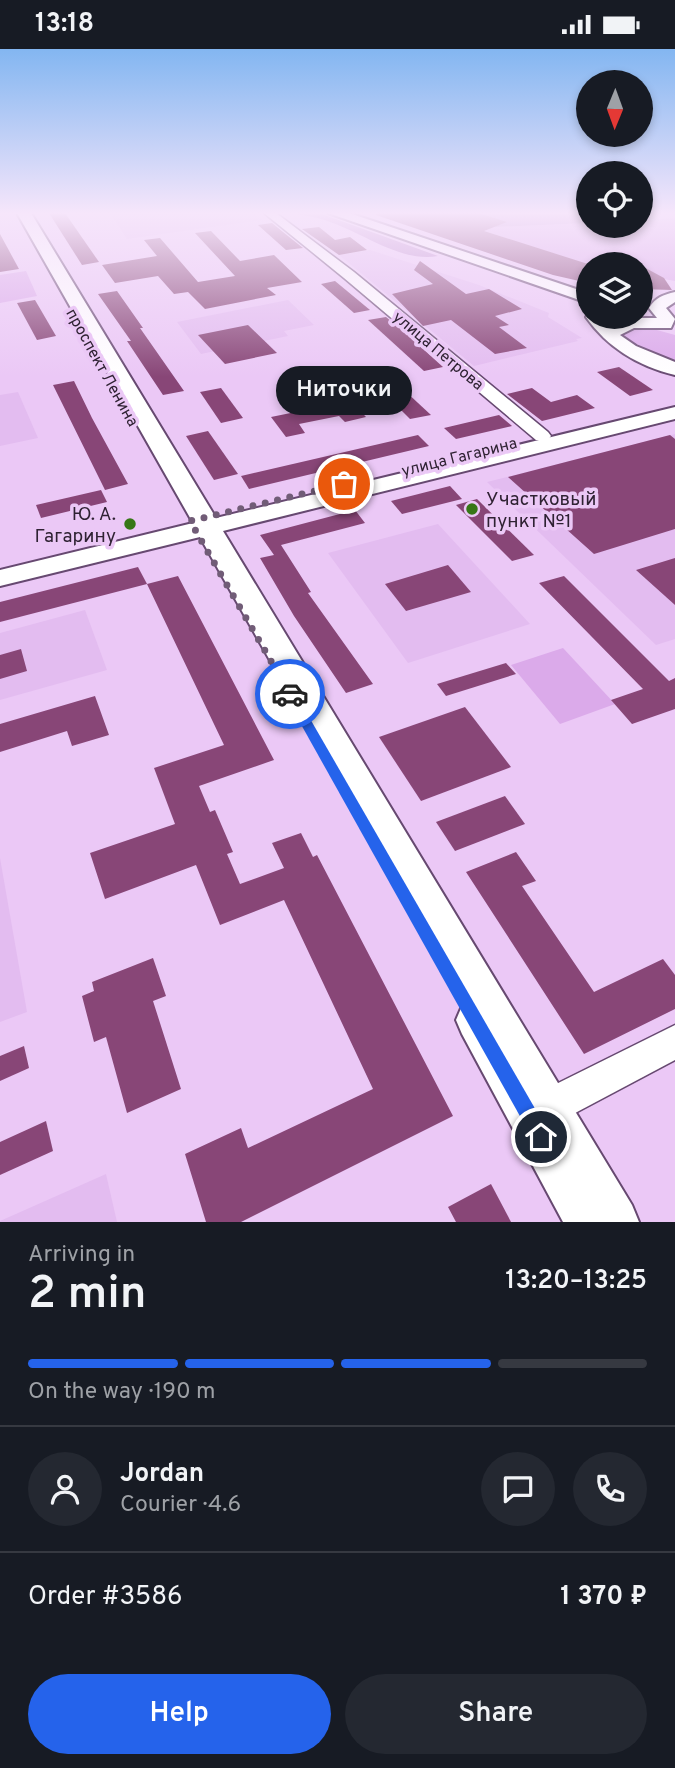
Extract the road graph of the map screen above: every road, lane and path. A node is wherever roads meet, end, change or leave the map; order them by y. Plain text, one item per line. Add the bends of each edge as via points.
1 (48, 268) edge
2 (55, 268) edge
3 (340, 268) edge
4 (500, 268) edge
5 (503, 268) edge
6 (576, 293) edge
7 (576, 293) edge
8 (653, 296) edge
9 (675, 297) edge
10 (653, 318) edge
11 (671, 324) edge
12 (605, 329) edge
13 (611, 337) junction
14 (675, 369) edge
15 (675, 403) edge
16 (675, 413) edge
17 (546, 439) junction
18 (199, 524) junction
19 (0, 567) edge
20 (0, 578) edge
21 (675, 1042) edge
22 (539, 1111) junction
23 (589, 1222) edge
24 (615, 1222) edge

1 - 18 main road, проспект Ленина
2 - 18 main road, проспект Ленина
3 - 17 street, улица Петрова
4 - 6 main road
5 - 7 main road
8 - 9 main road
9 - 11 main road via 657,308
10 - 11 main road
11 - 13 main road via 623,325 612,331
12 - 13 main road
13 - 14 main road via 624,348
15 - 17 main road, улица Гагарина
16 - 17 main road, улица Гагарина
17 - 18 main road, улица Гагарина
18 - 19 main road, улица Гагарина
18 - 20 main road, улица Гагарина
18 - 22 main road, проспект Ленина
21 - 22 street
22 - 23 main road, проспект Ленина
22 - 24 main road, проспект Ленина

